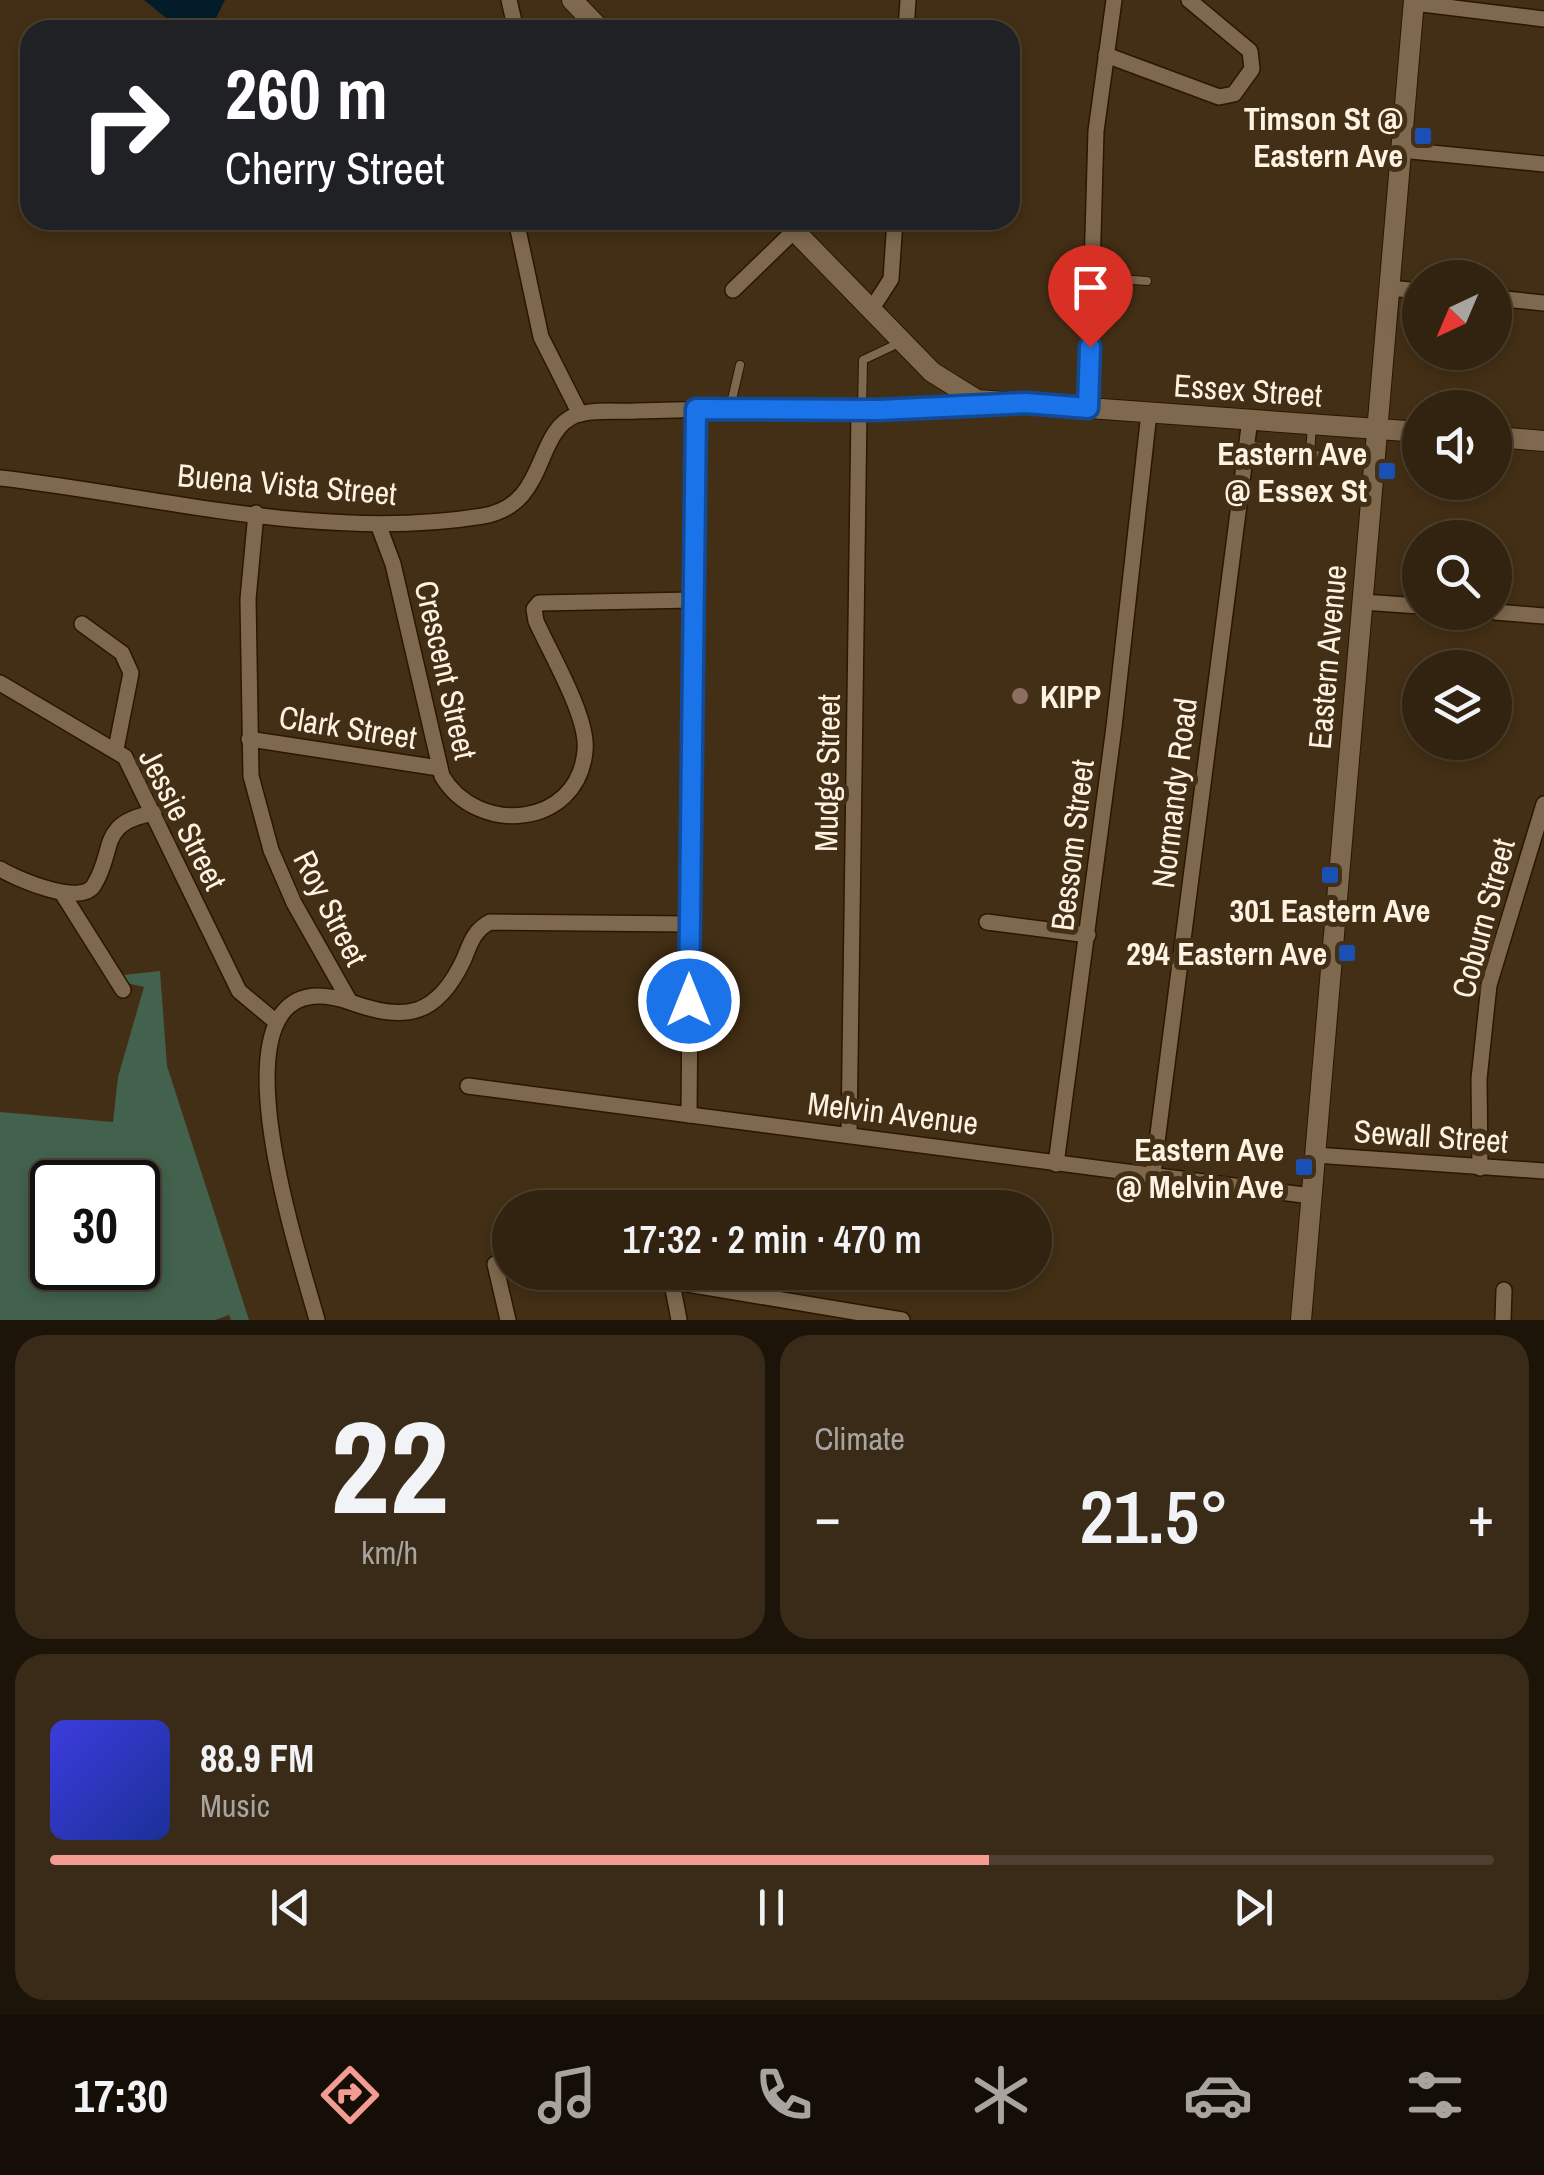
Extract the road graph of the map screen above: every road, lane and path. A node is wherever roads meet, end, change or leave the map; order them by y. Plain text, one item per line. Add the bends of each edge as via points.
1 (572, 0) edge
2 (1114, 0) edge
3 (1189, 0) edge
4 (1414, 1) edge
5 (1544, 19) edge
6 (591, 20) edge
7 (1106, 55) junction
8 (1401, 150) junction
9 (1544, 164) edge
10 (518, 230) edge
11 (785, 230) edge
12 (794, 230) edge
13 (895, 230) edge
14 (1092, 277) junction
15 (1147, 281) dead end
16 (1389, 288) junction
17 (1402, 289) edge
18 (733, 290) dead end
19 (1512, 300) edge
20 (1544, 303) edge
21 (872, 310) junction
22 (901, 342) junction
23 (740, 364) dead end
24 (1004, 404) junction
25 (730, 408) junction
26 (1088, 408) junction
27 (696, 409) junction
28 (861, 411) junction
29 (1150, 413) junction
30 (580, 414) junction
31 (1250, 420) junction
32 (1274, 421) junction
33 (1312, 424) junction
34 (1377, 429) junction
35 (1402, 431) edge
36 (1512, 439) edge
37 (1544, 441) edge
38 (1246, 445) junction
39 (1274, 449) junction
40 (1310, 454) junction
41 (1374, 462) junction
42 (0, 478) edge
43 (256, 513) junction
44 (378, 524) junction
45 (693, 600) junction
46 (1362, 602) junction
47 (1402, 605) edge
48 (1512, 613) edge
49 (1544, 616) edge
50 (82, 624) dead end
51 (0, 683) edge
52 (248, 739) junction
53 (116, 749) junction
54 (439, 768) junction
55 (1544, 804) edge
56 (154, 814) junction
57 (0, 869) edge
58 (62, 893) junction
59 (986, 922) dead end
60 (689, 924) junction
61 (1088, 935) junction
62 (123, 990) dead end
63 (350, 1002) junction
64 (275, 1021) junction
65 (468, 1086) dead end
66 (689, 1115) junction
67 (850, 1135) junction
68 (1315, 1155) junction
69 (1056, 1164) junction
70 (1480, 1168) junction
71 (1544, 1171) edge
72 (1153, 1173) junction
73 (1311, 1196) junction
74 (501, 1290) edge
75 (673, 1290) edge
76 (710, 1290) edge
77 (1504, 1290) dead end
78 (318, 1320) edge
79 (508, 1320) edge
80 (679, 1320) edge
81 (902, 1320) edge
82 (1301, 1320) edge
83 (1503, 1320) edge

1 - 6 main road
2 - 7 street
3 - 7 street via 1250,51 1252,69 1234,94 1219,97
4 - 5 street
4 - 8 main road, Eastern Avenue
7 - 14 street via 1096,132
8 - 9 street
8 - 16 main road, Eastern Avenue
10 - 30 street via 541,337
11 - 18 street
12 - 21 main road, Essex Street
13 - 21 street via 891,279
14 - 15 lane
14 - 26 street
16 - 17 street
16 - 34 main road, Eastern Avenue
19 - 20 street
21 - 22 main road, Essex Street
22 - 24 main road, Essex Street via 963,394
22 - 28 lane via 863,360
23 - 25 lane
24 - 26 main road, Essex Street
24 - 28 street
25 - 27 street
25 - 28 street
26 - 29 main road, Essex Street
27 - 30 street
27 - 45 street
28 - 67 street, Mudge Street
29 - 31 main road, Essex Street
29 - 61 street, Bessom Street
30 - 44 street, Buena Vista Street via 563,423 511,507 478,517
31 - 32 main road, Essex Street
31 - 38 street, Normandy Road
32 - 33 main road, Essex Street
32 - 39 lane
33 - 34 main road, Essex Street
33 - 40 lane
34 - 35 main road, Essex Street
34 - 41 main road, Eastern Avenue
36 - 37 main road
38 - 39 lane
38 - 72 street, Normandy Road
39 - 40 lane
40 - 41 lane
41 - 46 main road, Eastern Avenue
42 - 43 street, Buena Vista Street
43 - 44 street, Buena Vista Street
43 - 52 street, Roy Street
44 - 54 street, Crescent Street
45 - 54 street, Crescent Street via 539,603 534,609 586,752 560,803 524,817 463,802
45 - 60 street
46 - 47 street
46 - 68 main road, Eastern Avenue
48 - 49 street
50 - 53 street via 128,661 132,673
51 - 53 street, Jessie Street
52 - 54 street, Clark Street
52 - 63 street, Roy Street via 271,850
53 - 56 street, Jessie Street
55 - 70 street, Coburn Street via 1489,985
56 - 58 street via 137,816 116,831 94,886
56 - 64 street, Jessie Street via 239,991
57 - 58 street
58 - 62 street
59 - 61 street
60 - 63 street, Roy Street via 490,922 474,936 447,990 427,1006 391,1015
60 - 66 street
61 - 69 street, Bessom Street
63 - 64 street via 306,1000 291,1004
64 - 78 street via 268,1058 273,1157
65 - 66 street, Melvin Avenue
66 - 67 street, Melvin Avenue
67 - 69 street, Melvin Avenue
68 - 70 street, Sewall Street
68 - 73 main road, Eastern Avenue
69 - 72 street, Melvin Avenue
70 - 71 street, Sewall Street
72 - 73 street, Melvin Avenue
73 - 82 main road, Eastern Avenue
74 - 79 street
75 - 80 street
76 - 81 street
77 - 83 street

